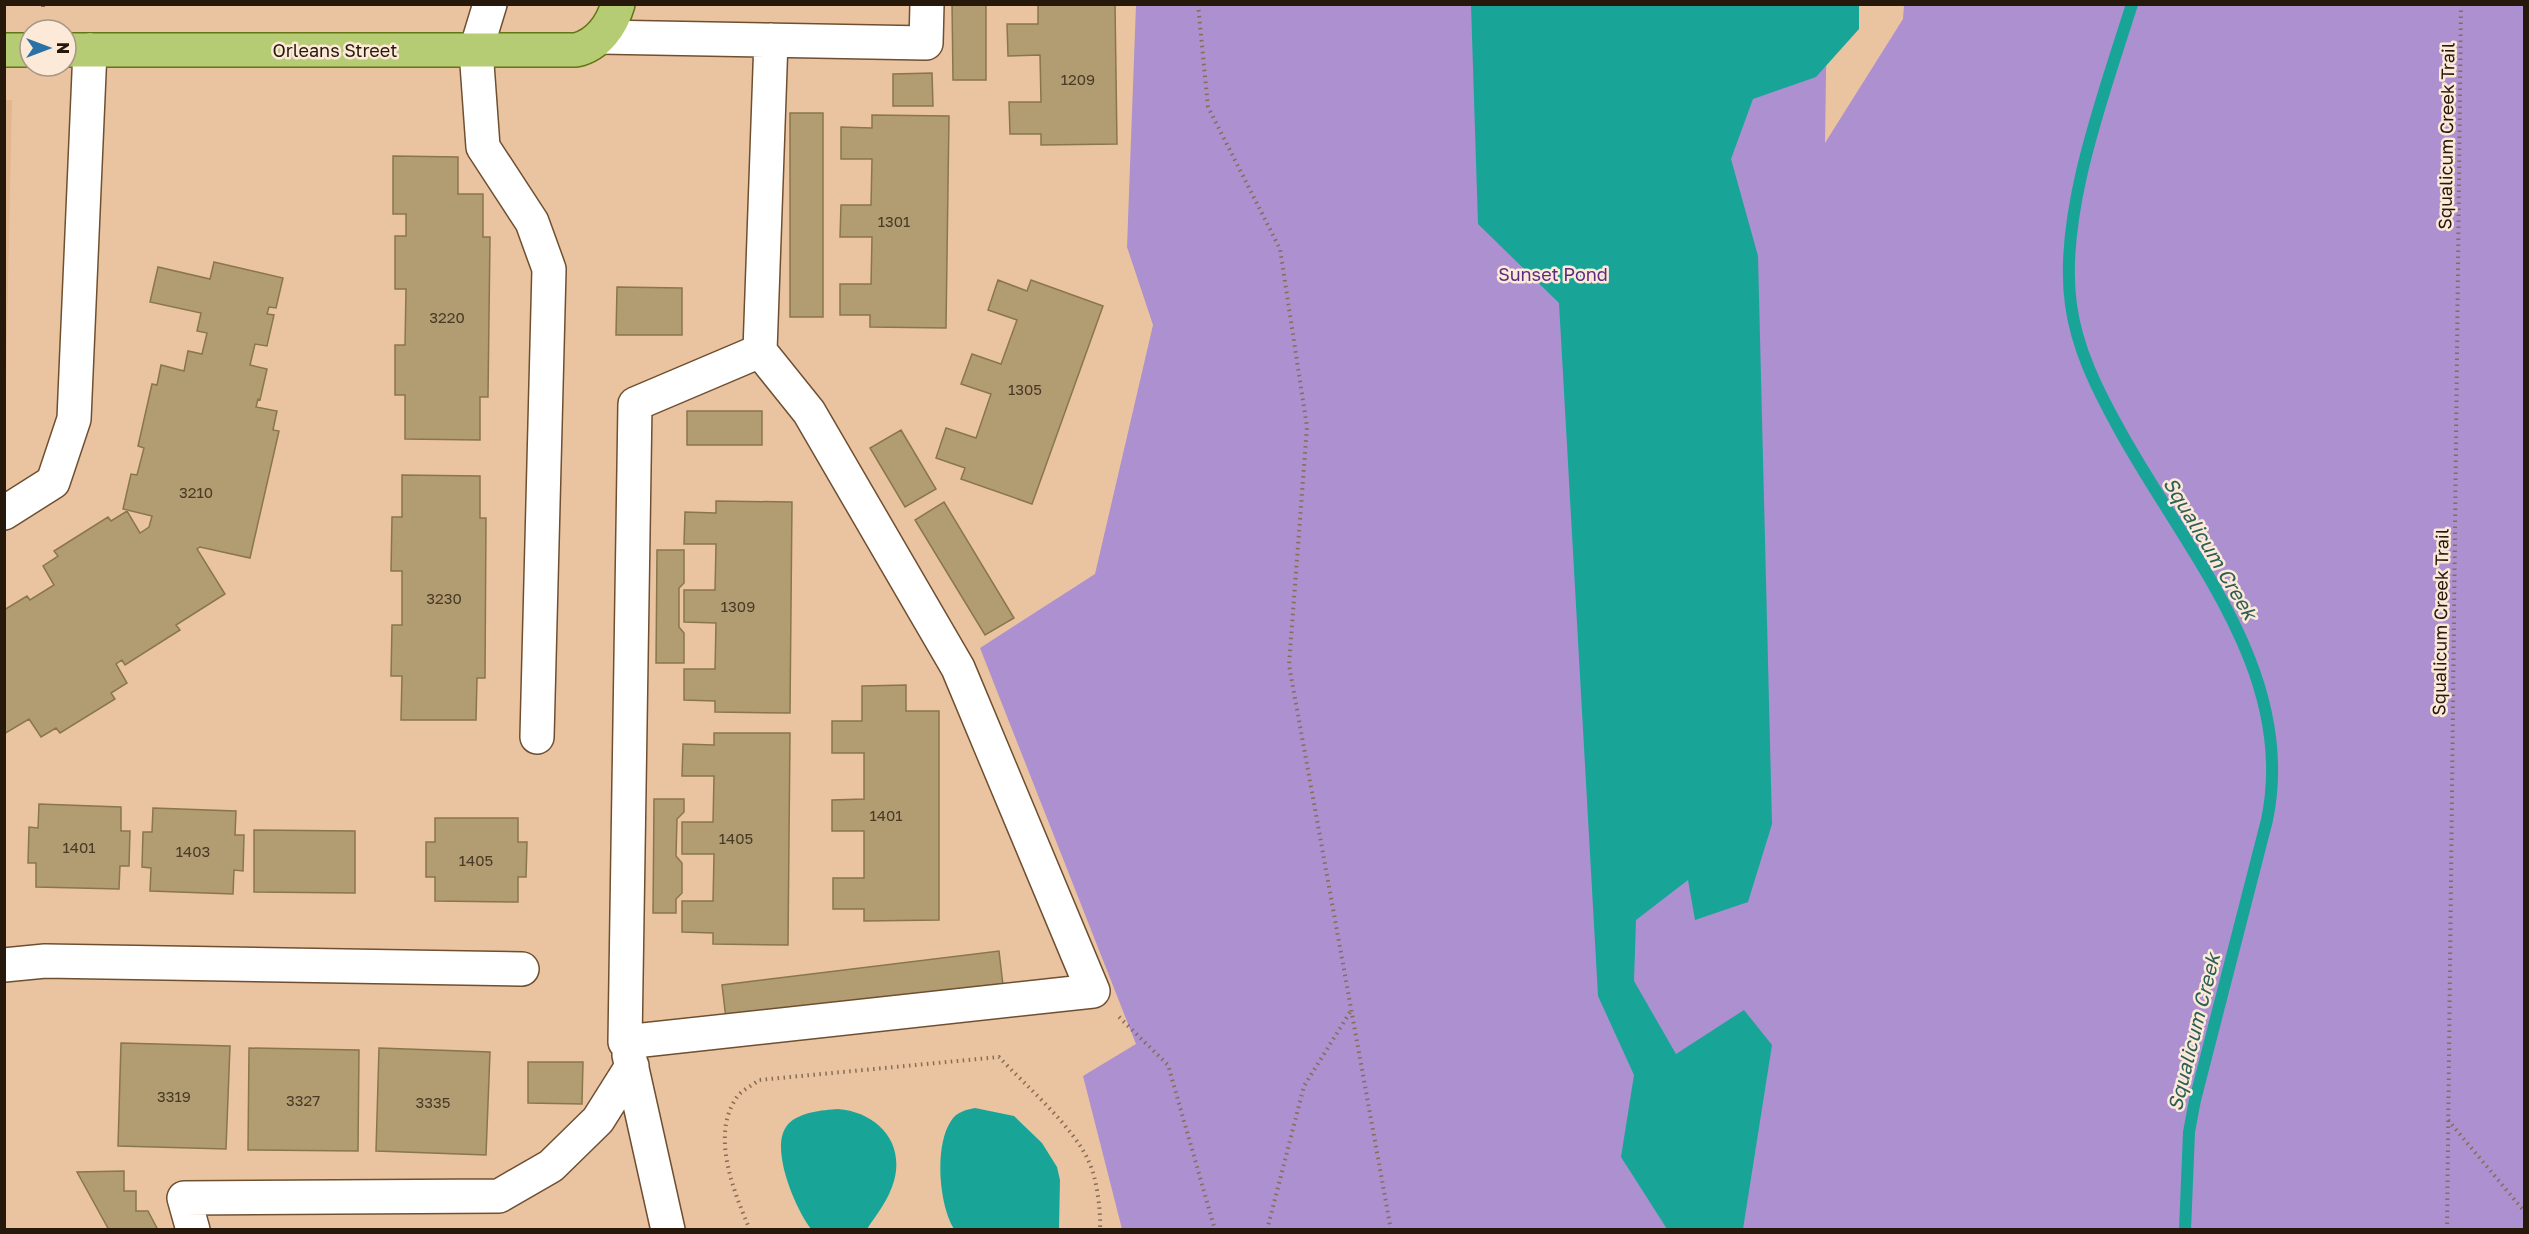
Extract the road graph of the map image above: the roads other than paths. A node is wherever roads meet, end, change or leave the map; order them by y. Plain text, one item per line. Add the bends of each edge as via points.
1 (490, 4) edge
2 (618, 4) edge
3 (927, 4) edge
4 (601, 37) junction
5 (771, 40) junction
6 (78, 50) edge
7 (476, 50) junction
8 (78, 78) edge
9 (760, 351) junction
10 (4, 513) edge
11 (537, 736) dead end
12 (4, 965) edge
13 (522, 969) dead end
14 (628, 1054) junction
15 (193, 1230) edge
16 (668, 1230) edge

1 - 7 lane
2 - 4 main road
3 - 5 lane via 926,43
4 - 5 lane
4 - 7 main road, Orleans Street via 576,50
5 - 9 lane
6 - 7 main road, Orleans Street
7 - 11 lane via 483,147 532,222 549,269
8 - 10 lane via 74,419 53,482
9 - 14 lane via 635,404
9 - 14 lane via 809,412 958,668 1093,991
12 - 13 lane via 45,961
14 - 15 lane via 598,1120 551,1166 499,1196 184,1198
14 - 16 lane

